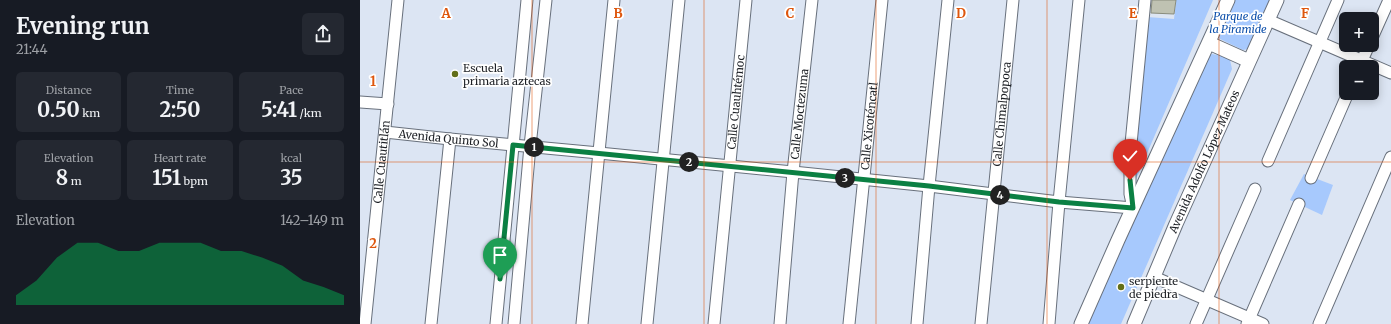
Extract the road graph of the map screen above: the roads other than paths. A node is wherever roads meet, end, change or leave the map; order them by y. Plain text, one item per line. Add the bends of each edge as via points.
1 (398, 0) edge
2 (527, 0) edge
3 (546, 0) edge
4 (614, 0) edge
5 (679, 0) edge
6 (746, 0) edge
7 (812, 0) edge
8 (882, 0) edge
9 (948, 0) edge
10 (1013, 0) edge
11 (1079, 0) edge
12 (1145, 0) edge
13 (1228, 0) edge
14 (1277, 0) edge
15 (1338, 0) edge
16 (1389, 0) edge
17 (1268, 20) junction
18 (1379, 22) edge
19 (1319, 42) junction
20 (1209, 43) junction
21 (1355, 60) edge
22 (1249, 61) junction
23 (1379, 69) edge
24 (1391, 73) edge
25 (1345, 100) edge
26 (360, 102) edge
27 (388, 104) junction
28 (385, 132) junction
29 (450, 140) junction
30 (513, 145) junction
31 (530, 146) junction
32 (599, 153) junction
33 (1391, 157) edge
34 (662, 160) junction
35 (1268, 161) dead end
36 (729, 166) junction
37 (793, 172) junction
38 (1311, 178) dead end
39 (863, 180) junction
40 (929, 186) junction
41 (1255, 189) dead end
42 (993, 195) junction
43 (1059, 202) junction
44 (1300, 204) dead end
45 (1133, 208) junction
46 (1154, 277) junction
47 (1206, 299) junction
48 (1248, 321) edge
49 (365, 324) edge
50 (431, 324) edge
51 (496, 324) edge
52 (514, 324) edge
53 (582, 324) edge
54 (647, 324) edge
55 (714, 324) edge
56 (780, 324) edge
57 (849, 324) edge
58 (917, 324) edge
59 (981, 324) edge
60 (1049, 324) edge
61 (1081, 324) edge
62 (1134, 324) edge
63 (1196, 324) edge
64 (1263, 324) edge
65 (1319, 324) edge

1 - 27 street, Calle Cuautitlán
2 - 30 street
3 - 31 street
4 - 32 street
5 - 34 street
6 - 36 street, Calle Cuauhtémoc
7 - 37 street, Calle Moctezuma
8 - 39 street, Calle Xicoténcatl
9 - 40 street
10 - 42 street, Calle Chimalpopoca
11 - 43 street
12 - 45 street via 1130,154 1130,194
13 - 20 main road
14 - 17 main road, Avenida Adolfo López Mateos
15 - 19 street
16 - 18 street
17 - 19 street
17 - 22 main road, Avenida Adolfo López Mateos
19 - 21 street
19 - 35 street
20 - 22 main road
20 - 45 main road
22 - 46 main road, Avenida Adolfo López Mateos
23 - 24 street
25 - 38 street
26 - 27 street
27 - 28 street, Calle Cuautitlán
28 - 29 street, Avenida Quinto Sol
28 - 49 street, Calle Cuautitlán
29 - 30 street, Avenida Quinto Sol
29 - 50 street
30 - 31 street, Avenida Quinto Sol
30 - 51 street
31 - 32 street, Avenida Quinto Sol
31 - 52 street
32 - 34 street, Avenida Quinto Sol
32 - 53 street
33 - 65 street
34 - 36 street, Avenida Quinto Sol
34 - 54 street
36 - 37 street, Avenida Quinto Sol
36 - 55 street, Calle Cuauhtémoc
37 - 39 street, Avenida Quinto Sol
37 - 56 street, Calle Moctezuma
39 - 40 street, Avenida Quinto Sol
39 - 57 street, Calle Xicoténcatl
40 - 42 street, Avenida Quinto Sol
40 - 58 street
41 - 47 street
42 - 43 street, Avenida Quinto Sol
42 - 59 street, Calle Chimalpopoca
43 - 45 street, Avenida Quinto Sol
43 - 60 street
44 - 48 street
45 - 61 main road
46 - 47 street
46 - 62 main road, Avenida Adolfo López Mateos
47 - 48 street
47 - 63 street
48 - 64 street

